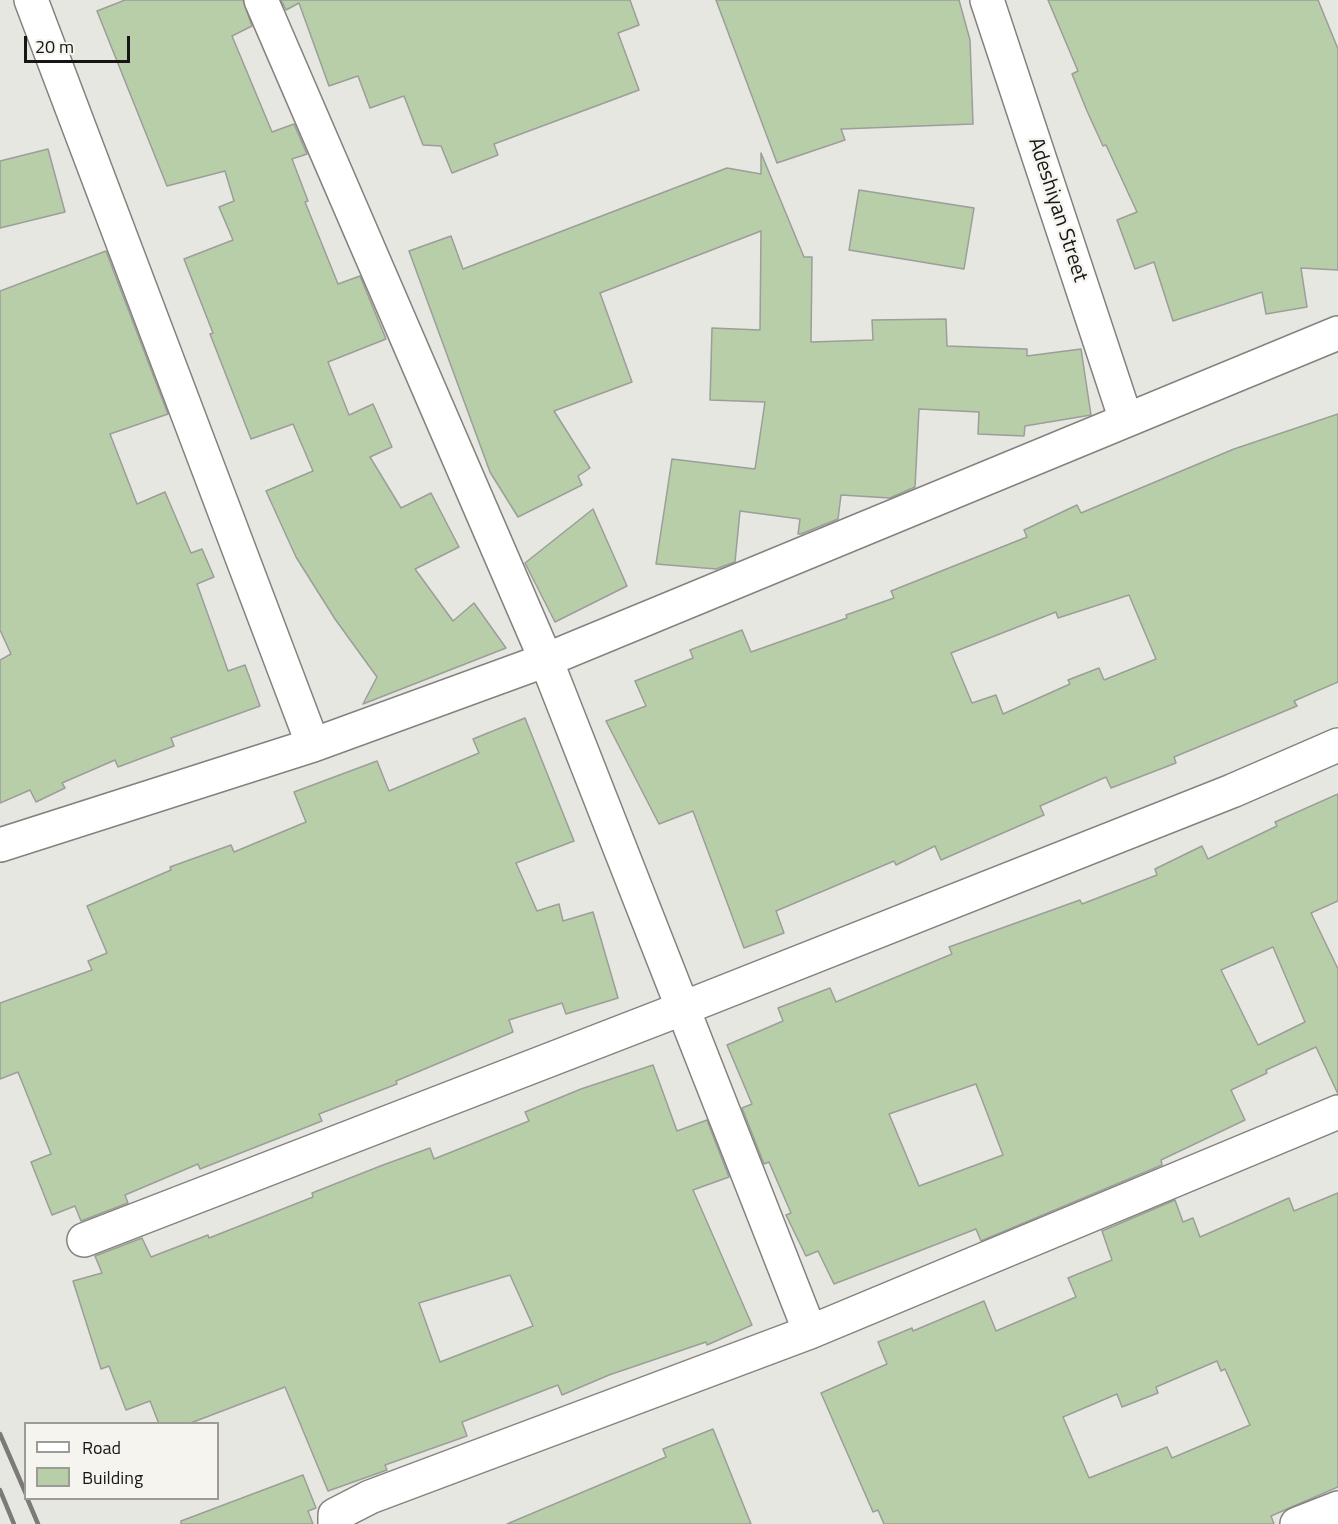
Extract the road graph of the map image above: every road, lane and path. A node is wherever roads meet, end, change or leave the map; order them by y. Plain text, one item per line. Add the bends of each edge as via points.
1 (31, 0) edge
2 (261, 0) edge
3 (987, 0) edge
4 (1338, 333) edge
5 (1126, 420) junction
6 (546, 660) junction
7 (313, 745) junction
8 (1338, 745) edge
9 (0, 845) edge
10 (681, 1009) junction
11 (1338, 1112) edge
12 (84, 1240) dead end
13 (810, 1332) junction
14 (1338, 1508) edge
15 (335, 1524) edge
16 (1297, 1524) edge

1 - 7 street
2 - 6 street
3 - 5 street, Adeshiyan Street
4 - 5 street
5 - 6 street
6 - 7 street
6 - 10 street
7 - 9 street
8 - 10 street via 1232,791
10 - 12 street
10 - 13 street
11 - 13 street
13 - 15 street via 370,1497 335,1515
14 - 16 street

